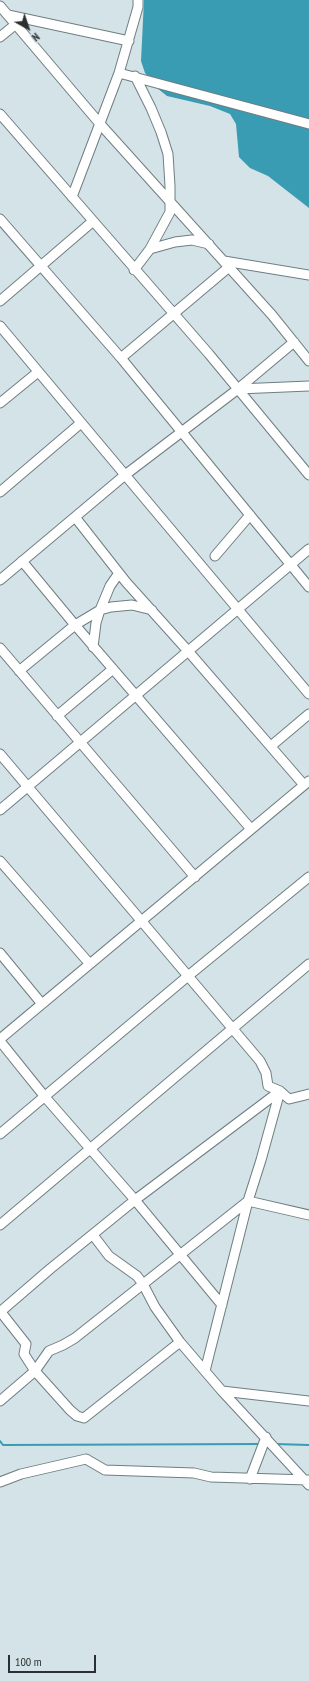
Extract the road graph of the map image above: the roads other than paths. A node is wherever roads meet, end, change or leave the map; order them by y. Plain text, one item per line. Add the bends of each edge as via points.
1 (138, 0) edge
2 (0, 6) edge
3 (8, 15) junction
4 (16, 24) junction
5 (0, 37) edge
6 (129, 41) junction
7 (119, 73) junction
8 (135, 76) junction
9 (0, 114) edge
10 (309, 124) edge
11 (100, 125) junction
12 (72, 197) junction
13 (170, 202) junction
14 (0, 219) edge
15 (92, 222) junction
16 (209, 244) junction
17 (150, 249) junction
18 (227, 264) junction
19 (41, 266) junction
20 (134, 270) junction
21 (309, 275) edge
22 (0, 302) edge
23 (174, 314) junction
24 (0, 326) edge
25 (294, 342) junction
26 (121, 358) junction
27 (309, 361) edge
28 (38, 372) junction
29 (309, 386) edge
30 (238, 389) junction
31 (0, 403) edge
32 (81, 423) junction
33 (181, 430) junction
34 (125, 474) junction
35 (309, 475) edge
36 (0, 492) edge
37 (250, 515) junction
38 (75, 517) junction
39 (309, 549) edge
40 (215, 556) dead end
41 (22, 561) junction
42 (290, 565) junction
43 (119, 573) junction
44 (0, 580) edge
45 (309, 587) edge
46 (238, 609) junction
47 (100, 610) junction
48 (152, 610) junction
49 (74, 625) junction
50 (93, 647) junction
51 (0, 648) edge
52 (188, 651) junction
53 (113, 669) junction
54 (19, 671) junction
55 (309, 694) edge
56 (136, 696) junction
57 (309, 714) edge
58 (57, 716) junction
59 (80, 743) junction
60 (271, 746) junction
61 (0, 754) edge
62 (307, 783) edge
63 (27, 787) junction
64 (0, 810) edge
65 (251, 830) junction
66 (0, 861) edge
67 (195, 877) junction
68 (309, 877) edge
69 (141, 920) junction
70 (0, 953) edge
71 (90, 963) junction
72 (309, 964) edge
73 (188, 976) junction
74 (42, 1004) junction
75 (231, 1028) junction
76 (0, 1040) edge
77 (280, 1091) junction
78 (309, 1094) edge
79 (45, 1097) junction
80 (0, 1134) edge
81 (90, 1149) junction
82 (135, 1200) junction
83 (248, 1201) junction
84 (309, 1215) edge
85 (0, 1225) edge
86 (93, 1235) junction
87 (180, 1254) junction
88 (143, 1284) junction
89 (222, 1305) junction
90 (0, 1312) edge
91 (180, 1342) junction
92 (35, 1371) junction
93 (205, 1371) junction
94 (222, 1391) junction
95 (0, 1401) edge
96 (309, 1401) edge
97 (266, 1437) junction
98 (250, 1479) junction
99 (0, 1482) edge
100 (307, 1482) edge

1 - 6 street
2 - 3 street
3 - 4 street
3 - 6 street
4 - 5 street
4 - 11 street
6 - 7 street
7 - 8 street
7 - 11 street
8 - 10 street
8 - 13 street via 151,108 168,154
9 - 12 street
11 - 12 street
11 - 13 street
12 - 15 street
13 - 16 street
13 - 17 street via 170,212
14 - 19 street
15 - 19 street
15 - 20 street
16 - 17 street via 192,240
16 - 18 street
17 - 20 street
18 - 21 street
18 - 23 street
18 - 25 street
19 - 22 street
19 - 26 street
20 - 23 street
23 - 26 street
23 - 30 street
24 - 28 street
25 - 27 street
25 - 30 street
26 - 33 street
28 - 31 street
28 - 32 street
29 - 30 street
30 - 33 street
30 - 35 street
32 - 34 street
32 - 36 street
33 - 34 street
33 - 37 street
34 - 38 street
34 - 46 street
37 - 40 street
37 - 42 street
38 - 41 street
38 - 43 street
39 - 42 street
41 - 44 street
41 - 49 street
42 - 45 street
42 - 46 street
43 - 47 street via 110,586
43 - 48 street
46 - 52 street
46 - 55 street
47 - 48 street via 132,605
47 - 49 street
47 - 50 street
48 - 52 street
49 - 50 street
49 - 54 street
50 - 53 street
51 - 54 street
52 - 56 street
52 - 60 street
53 - 56 street
53 - 58 street
54 - 58 street
56 - 59 street
56 - 65 street
57 - 60 street
58 - 59 street
59 - 63 street
59 - 67 street
60 - 62 street
61 - 63 street
62 - 65 street
63 - 64 street
63 - 69 street
65 - 67 street
66 - 71 street
67 - 69 street
68 - 73 street
69 - 71 street
69 - 73 street
70 - 74 street
71 - 74 street
72 - 75 street
73 - 75 street
73 - 79 street
74 - 76 street
75 - 77 street via 260,1061 266,1073 268,1086
75 - 81 street
76 - 79 street
77 - 78 street via 290,1099
77 - 82 street
77 - 83 street
79 - 80 street
79 - 81 street
81 - 82 street
81 - 85 street
82 - 86 street
82 - 87 street
83 - 84 street
83 - 87 street
83 - 89 street
86 - 88 street via 109,1256 133,1273
86 - 90 street
87 - 88 street
87 - 89 street
88 - 91 street via 155,1307
88 - 92 street via 75,1338 49,1351
89 - 93 street
90 - 92 street via 26,1344 24,1354
91 - 92 street via 84,1418 70,1410
91 - 93 street
92 - 95 street
93 - 94 street
94 - 96 street
94 - 97 street
97 - 98 street
97 - 100 street
98 - 99 street via 211,1477 194,1473 105,1470 86,1458 21,1474
98 - 100 street

